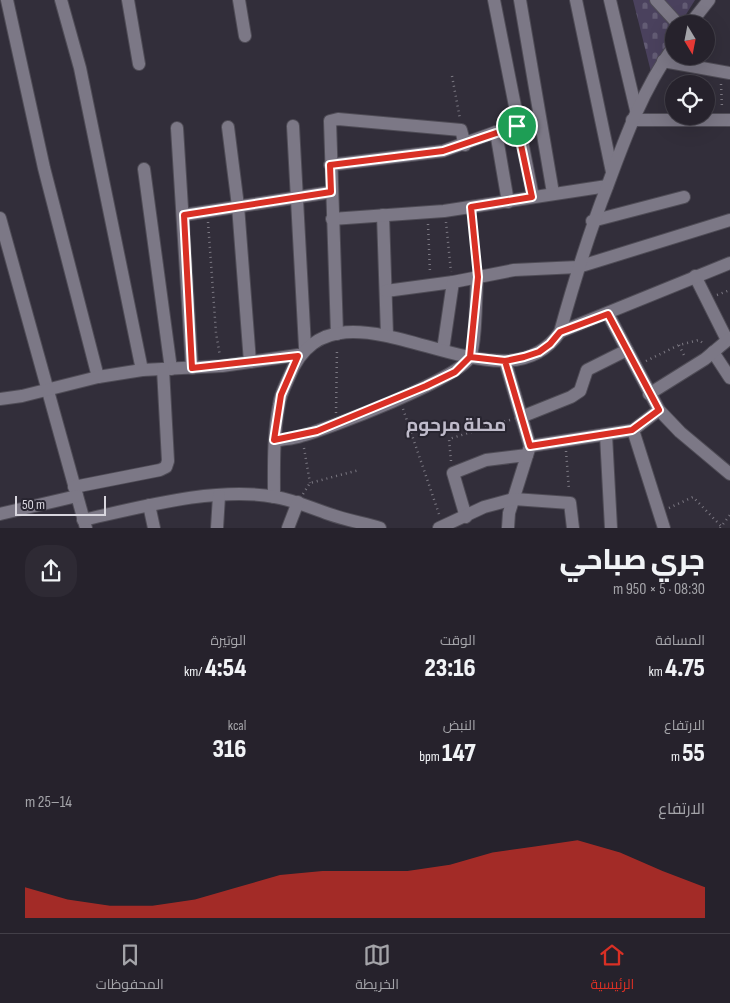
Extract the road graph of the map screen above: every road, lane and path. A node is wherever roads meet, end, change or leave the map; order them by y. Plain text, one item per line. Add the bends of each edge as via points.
1 (7, 0) edge
2 (61, 0) edge
3 (128, 0) edge
4 (239, 0) edge
5 (494, 0) edge
6 (520, 0) edge
7 (576, 0) edge
8 (610, 0) edge
9 (656, 0) edge
10 (709, 0) edge
11 (670, 15) edge
12 (697, 15) edge
13 (245, 36) dead end
14 (665, 57) edge
15 (663, 60) junction
16 (139, 64) dead end
17 (725, 72) edge
18 (452, 76) dead end
19 (634, 115) junction
20 (726, 120) edge
21 (540, 122) junction
22 (293, 126) dead end
23 (517, 126) junction
24 (228, 127) dead end
25 (177, 128) dead end
26 (461, 130) junction
27 (496, 132) junction
28 (465, 145) junction
29 (330, 165) junction
30 (144, 168) dead end
31 (612, 172) junction
32 (607, 186) junction
33 (331, 192) junction
34 (553, 194) junction
35 (532, 197) junction
36 (684, 197) dead end
37 (298, 198) junction
38 (508, 202) junction
39 (238, 206) junction
40 (471, 207) junction
41 (444, 211) junction
42 (207, 213) junction
43 (427, 213) junction
44 (184, 215) junction
45 (383, 215) junction
46 (0, 218) edge
47 (332, 219) junction
48 (730, 220) edge
49 (592, 221) junction
50 (730, 263) edge
51 (578, 267) junction
52 (695, 276) junction
53 (478, 277) junction
54 (452, 282) junction
55 (430, 285) junction
56 (386, 291) junction
57 (608, 314) junction
58 (560, 332) junction
59 (337, 334) junction
60 (387, 335) junction
61 (729, 339) edge
62 (443, 350) junction
63 (627, 350) junction
64 (302, 351) junction
65 (713, 352) junction
66 (470, 357) junction
67 (505, 361) junction
68 (250, 362) junction
69 (222, 366) junction
70 (635, 366) junction
71 (192, 368) junction
72 (167, 369) junction
73 (142, 370) junction
74 (98, 378) junction
75 (730, 378) edge
76 (46, 391) junction
77 (649, 394) junction
78 (399, 398) junction
79 (0, 399) edge
80 (659, 410) junction
81 (522, 416) junction
82 (335, 424) junction
83 (632, 430) junction
84 (606, 435) junction
85 (301, 436) junction
86 (274, 440) junction
87 (565, 442) junction
88 (528, 450) junction
89 (359, 470) dead end
90 (453, 473) junction
91 (730, 474) edge
92 (76, 492) junction
93 (219, 496) junction
94 (274, 497) junction
95 (514, 498) junction
96 (298, 502) junction
97 (570, 503) junction
98 (149, 505) junction
99 (660, 512) junction
100 (0, 514) edge
101 (330, 515) junction
102 (730, 515) edge
103 (466, 517) junction
104 (85, 524) edge
105 (441, 527) edge
106 (720, 527) edge
107 (154, 528) edge
108 (217, 528) edge
109 (288, 528) edge
110 (331, 528) edge
111 (380, 528) edge
112 (508, 528) edge
113 (572, 528) edge
114 (610, 528) edge
115 (664, 528) edge

1 - 74 street via 44,168
2 - 73 street via 80,68
3 - 16 street
4 - 13 street
5 - 23 street
6 - 21 street via 540,104
7 - 31 street
8 - 19 street
9 - 11 street
10 - 12 street
14 - 15 street
15 - 17 street
15 - 19 street
17 - 20 path
18 - 26 path
19 - 20 street
19 - 31 street
21 - 23 street
21 - 34 street
22 - 37 street
23 - 27 street
23 - 35 street
24 - 39 street
25 - 44 street
26 - 28 street
26 - 29 street via 334,119 329,124
27 - 28 street
27 - 38 street
28 - 29 street via 443,151
29 - 33 street
30 - 72 street
31 - 32 street
32 - 34 street
32 - 49 street
33 - 37 street
33 - 47 street
34 - 35 street
35 - 38 street
36 - 49 street
37 - 39 street
37 - 64 street
38 - 40 street
39 - 42 street
39 - 68 street
40 - 41 street
40 - 53 path
41 - 43 street
41 - 54 path
42 - 44 street
42 - 69 path via 216,333
43 - 45 street
43 - 55 path
44 - 71 street
45 - 47 street
45 - 56 street
46 - 76 street
47 - 59 street
48 - 51 street
49 - 51 street
50 - 52 street
51 - 53 street via 514,270
51 - 58 street
52 - 57 street
52 - 61 street
53 - 54 street
53 - 66 street
54 - 55 street
54 - 62 street
55 - 56 street
56 - 60 street
57 - 58 street
57 - 63 street
58 - 67 street via 539,352
59 - 60 street
59 - 64 street via 320,339
59 - 82 path
60 - 62 street
61 - 65 street
62 - 66 street
63 - 70 street
63 - 81 street via 587,370 580,390 572,398
64 - 68 street
64 - 86 street via 281,395
65 - 70 path via 699,340 678,345
65 - 75 street
65 - 77 street
66 - 67 street
66 - 78 street via 455,372
67 - 81 street
68 - 69 street
69 - 71 street
70 - 77 street
71 - 72 street
72 - 73 street
72 - 92 street via 166,467
73 - 74 street
74 - 76 street
76 - 79 street
76 - 92 street
77 - 80 street
78 - 82 street
78 - 105 path
80 - 83 street
80 - 91 street
81 - 88 street
81 - 90 path via 449,439
82 - 85 street
83 - 84 street
83 - 99 street
84 - 87 street
84 - 114 street
85 - 86 street
85 - 89 path via 310,483
86 - 94 street
87 - 88 street
87 - 97 path
88 - 90 street via 486,460
88 - 95 street
90 - 103 street
92 - 100 street
92 - 104 street
93 - 94 street via 257,494
93 - 98 street
93 - 108 street
94 - 96 street
95 - 97 street
95 - 103 street via 494,503
95 - 112 street
96 - 101 street
96 - 109 street
97 - 113 street
98 - 104 street
98 - 107 street
99 - 106 path via 694,498
99 - 115 street
101 - 110 street
101 - 111 street
102 - 106 path
103 - 105 street

